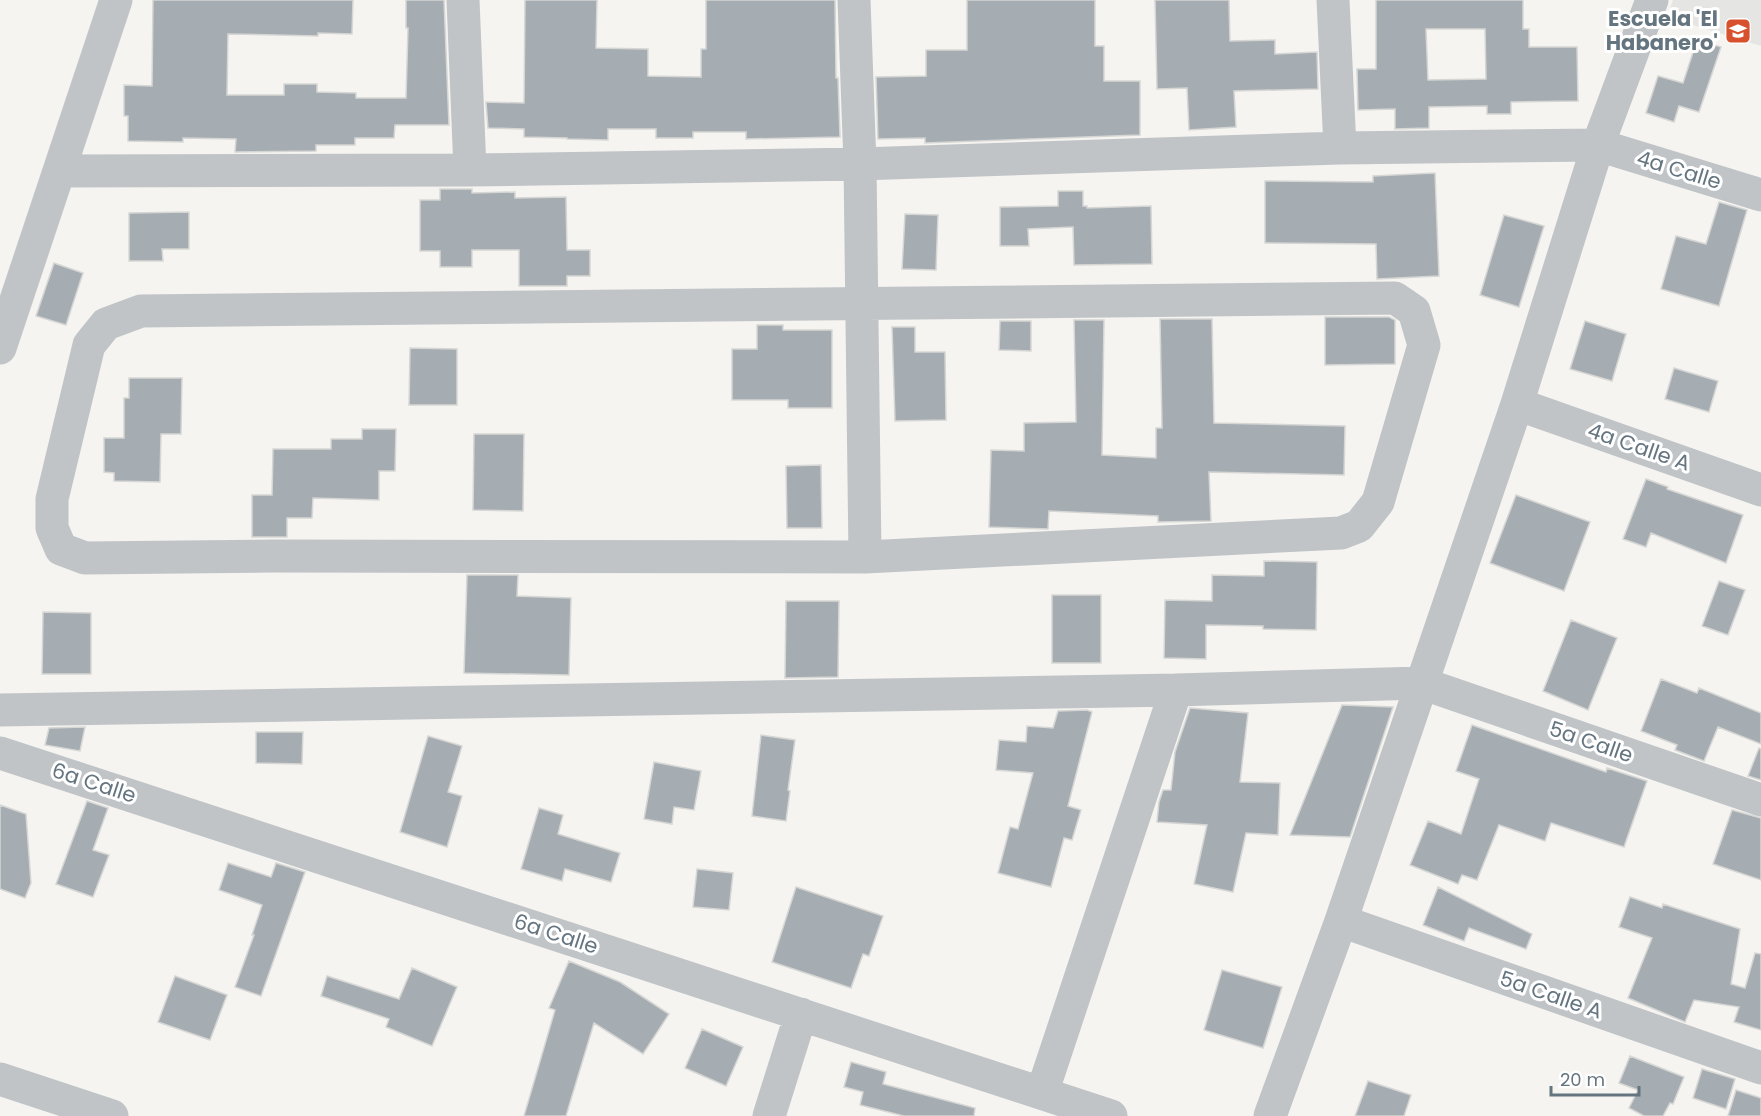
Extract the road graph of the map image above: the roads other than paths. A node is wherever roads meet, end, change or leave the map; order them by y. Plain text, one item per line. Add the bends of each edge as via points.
1 (116, 0) edge
2 (463, 0) edge
3 (854, 0) edge
4 (1333, 0) edge
5 (1652, 0) edge
6 (1598, 145) junction
7 (1340, 148) junction
8 (860, 164) junction
9 (470, 170) junction
10 (60, 171) junction
11 (1761, 195) edge
12 (862, 303) junction
13 (0, 348) edge
14 (1517, 404) junction
15 (1761, 490) edge
16 (865, 557) junction
17 (1421, 683) junction
18 (1176, 690) junction
19 (0, 710) edge
20 (0, 753) edge
21 (1761, 800) edge
22 (1341, 921) junction
23 (801, 1014) junction
24 (1761, 1068) edge
25 (0, 1079) edge
26 (1042, 1093) junction
27 (112, 1116) edge
28 (769, 1116) edge
29 (1111, 1116) edge
30 (1270, 1116) edge

1 - 10 street
2 - 9 street
3 - 8 street
4 - 7 street
5 - 6 street
6 - 7 street, 4a Calle
6 - 11 street, 4a Calle
6 - 14 street
7 - 8 street, 4a Calle
8 - 9 street, 4a Calle
8 - 12 street
9 - 10 street, 4a Calle
10 - 13 street
12 - 16 street
12 - 16 street via 1395,298 1414,312 1424,345 1378,502 1359,526 1341,533
12 - 16 street via 141,311 106,324 89,345 52,499 52,528 61,549 85,558
14 - 15 street, 4a Calle A
14 - 17 street
17 - 18 street
17 - 21 street, 5a Calle
17 - 22 street
18 - 19 street
18 - 26 street
20 - 23 street, 6a Calle
22 - 24 street, 5a Calle A
22 - 30 street
23 - 26 street, 6a Calle
23 - 28 street
25 - 27 street
26 - 29 street, 6a Calle

